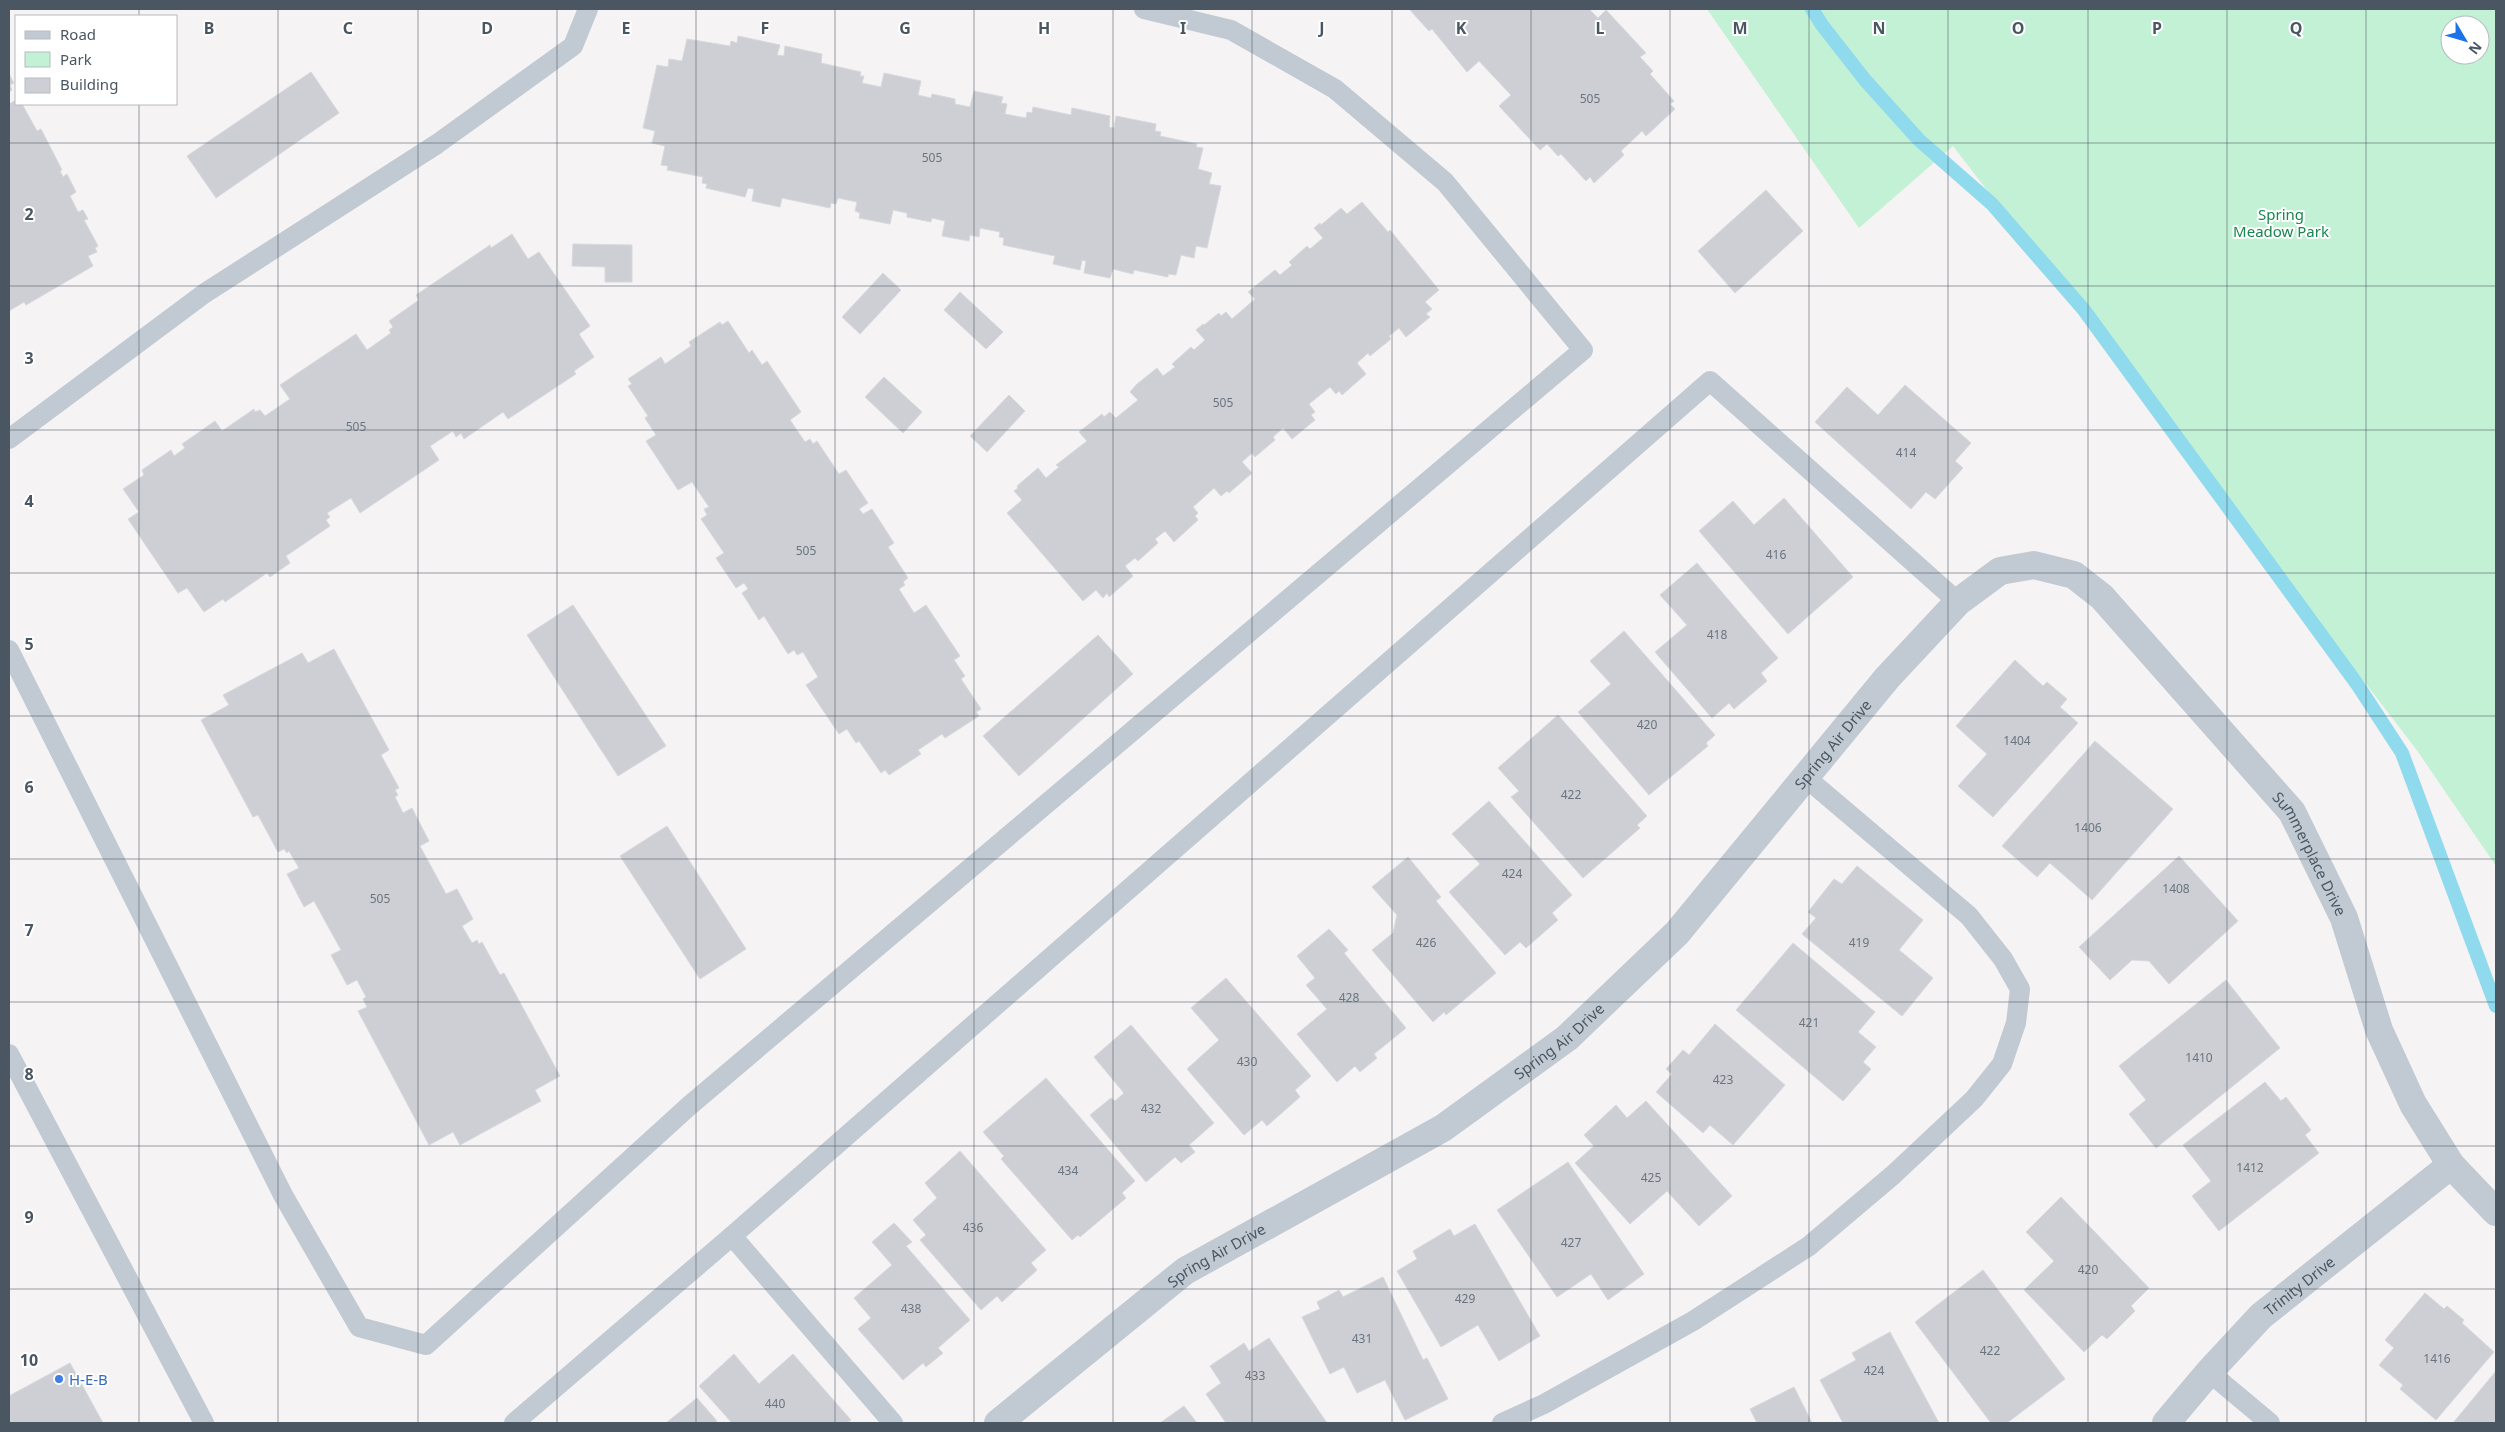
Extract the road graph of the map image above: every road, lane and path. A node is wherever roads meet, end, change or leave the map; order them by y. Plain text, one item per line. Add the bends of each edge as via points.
1 (588, 9) edge
2 (1144, 9) edge
3 (9, 439) edge
4 (2034, 565) joint
5 (1958, 602) junction
6 (9, 650) edge
7 (1804, 776) junction
8 (9, 1054) edge
9 (2451, 1165) junction
10 (2496, 1212) edge
11 (732, 1236) junction
12 (2209, 1372) junction
13 (204, 1423) edge
14 (514, 1423) edge
15 (894, 1423) edge
16 (998, 1423) edge
17 (1502, 1423) edge
18 (2166, 1423) edge
19 (2270, 1423) edge

1 - 3 lane via 573,46 437,144 205,292
2 - 6 lane via 1231,30 1335,89 1445,182 1583,350 701,1095 426,1345 359,1327 283,1196
4 - 5 street, Spring Air Drive via 2000,571
4 - 9 street, Summerplace Drive via 2074,575 2102,597 2292,812 2344,918 2380,1030 2410,1096
5 - 7 street, Spring Air Drive via 1887,678
5 - 11 lane via 1710,381
7 - 16 street, Spring Air Drive via 1677,933 1567,1038 1443,1128 1185,1271
7 - 17 lane via 1969,916 2003,959 2020,989 2016,1023 2002,1064 1974,1099 1894,1174 1809,1246 1693,1321 1544,1404
8 - 13 lane
9 - 10 street, Summerplace Drive
9 - 12 street, Trinity Drive via 2261,1316
11 - 14 lane
11 - 15 lane
12 - 18 street, Trinity Drive
12 - 19 lane

